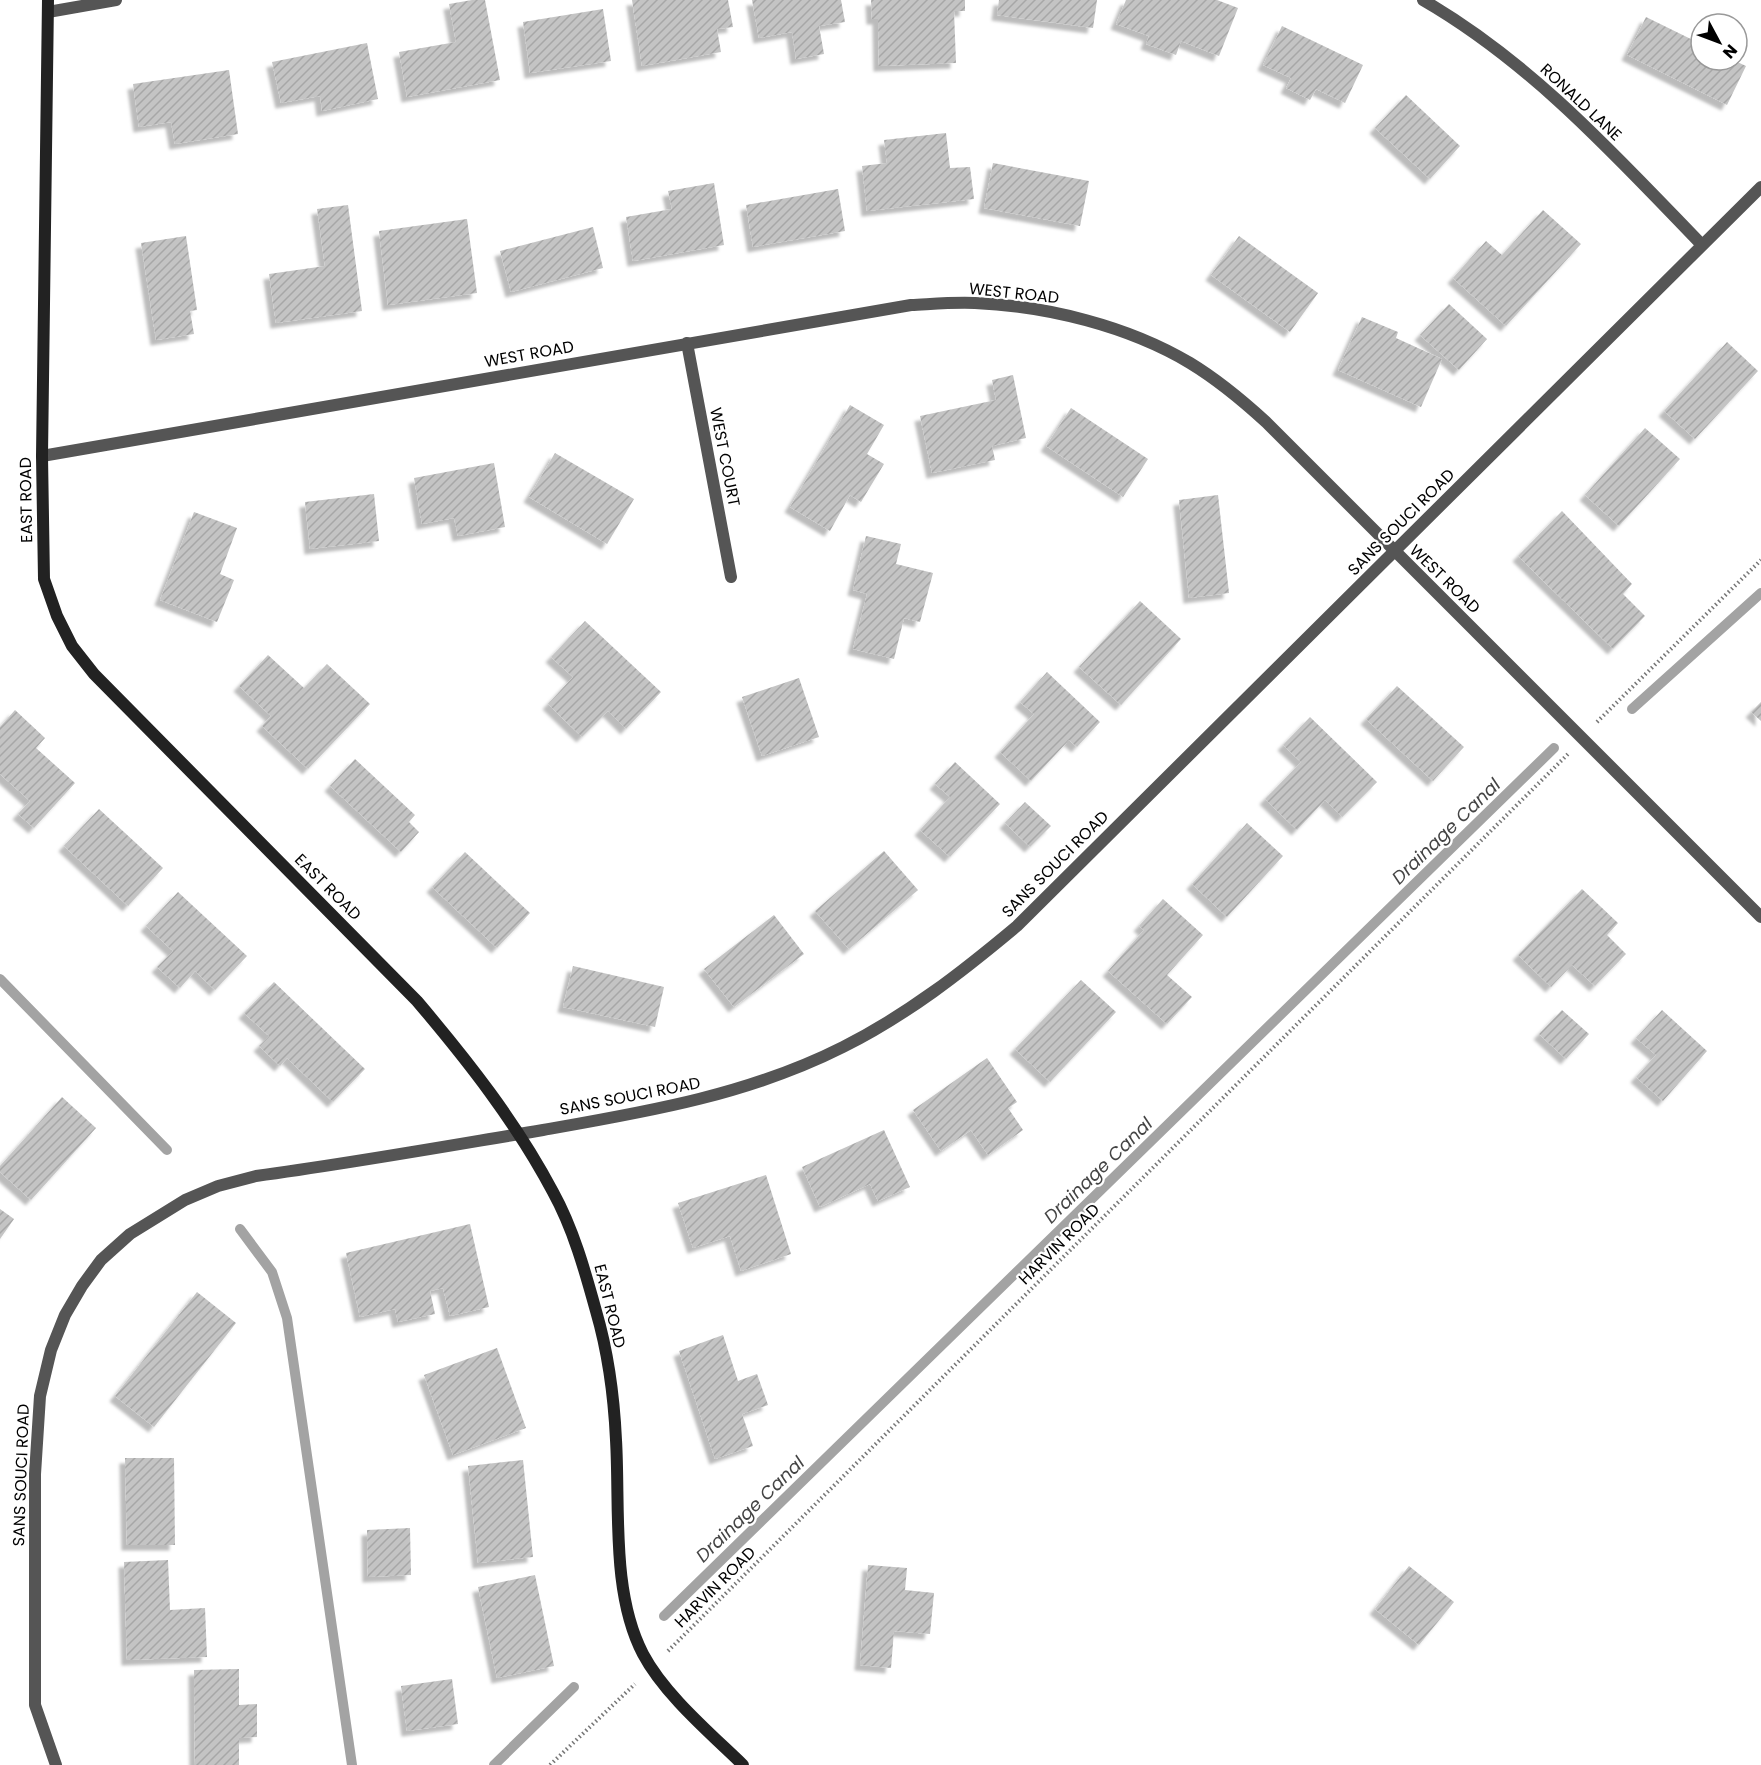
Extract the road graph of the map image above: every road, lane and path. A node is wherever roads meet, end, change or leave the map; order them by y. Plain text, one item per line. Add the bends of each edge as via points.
1 (116, 0) edge
2 (1423, 0) edge
3 (48, 6) edge
4 (1761, 187) edge
5 (1702, 245) junction
6 (687, 343) junction
7 (42, 456) junction
8 (1394, 552) junction
9 (1761, 560) edge
10 (731, 577) dead end
11 (1584, 739) junction
12 (1761, 917) edge
13 (520, 1134) junction
14 (651, 1668) junction
15 (56, 1765) edge
16 (550, 1765) edge
17 (743, 1765) edge

1 - 3 street
2 - 5 street, RONALD LANE via 1515,63 1580,120
3 - 7 street, EAST ROAD
4 - 5 street, SANS SOUCI ROAD
5 - 8 street, SANS SOUCI ROAD
6 - 7 street, WEST ROAD
6 - 8 street, WEST ROAD via 911,305 975,303 1073,317 1189,362 1232,391
6 - 10 street, WEST COURT
7 - 13 street, EAST ROAD via 44,579 72,646 94,674 417,1000
8 - 11 street, WEST ROAD
8 - 13 street, SANS SOUCI ROAD via 1017,926 898,1018 842,1048 764,1081 675,1106
9 - 11 path, HARVIN ROAD
11 - 12 street, WEST ROAD
11 - 14 path, HARVIN ROAD
13 - 14 street, EAST ROAD via 554,1194 597,1312 610,1377 616,1439 621,1567 632,1629
13 - 15 street, SANS SOUCI ROAD via 256,1176 218,1186 152,1218 101,1260 65,1315 51,1350 40,1396 35,1474 35,1705
14 - 16 path, HARVIN ROAD
14 - 17 street, EAST ROAD

